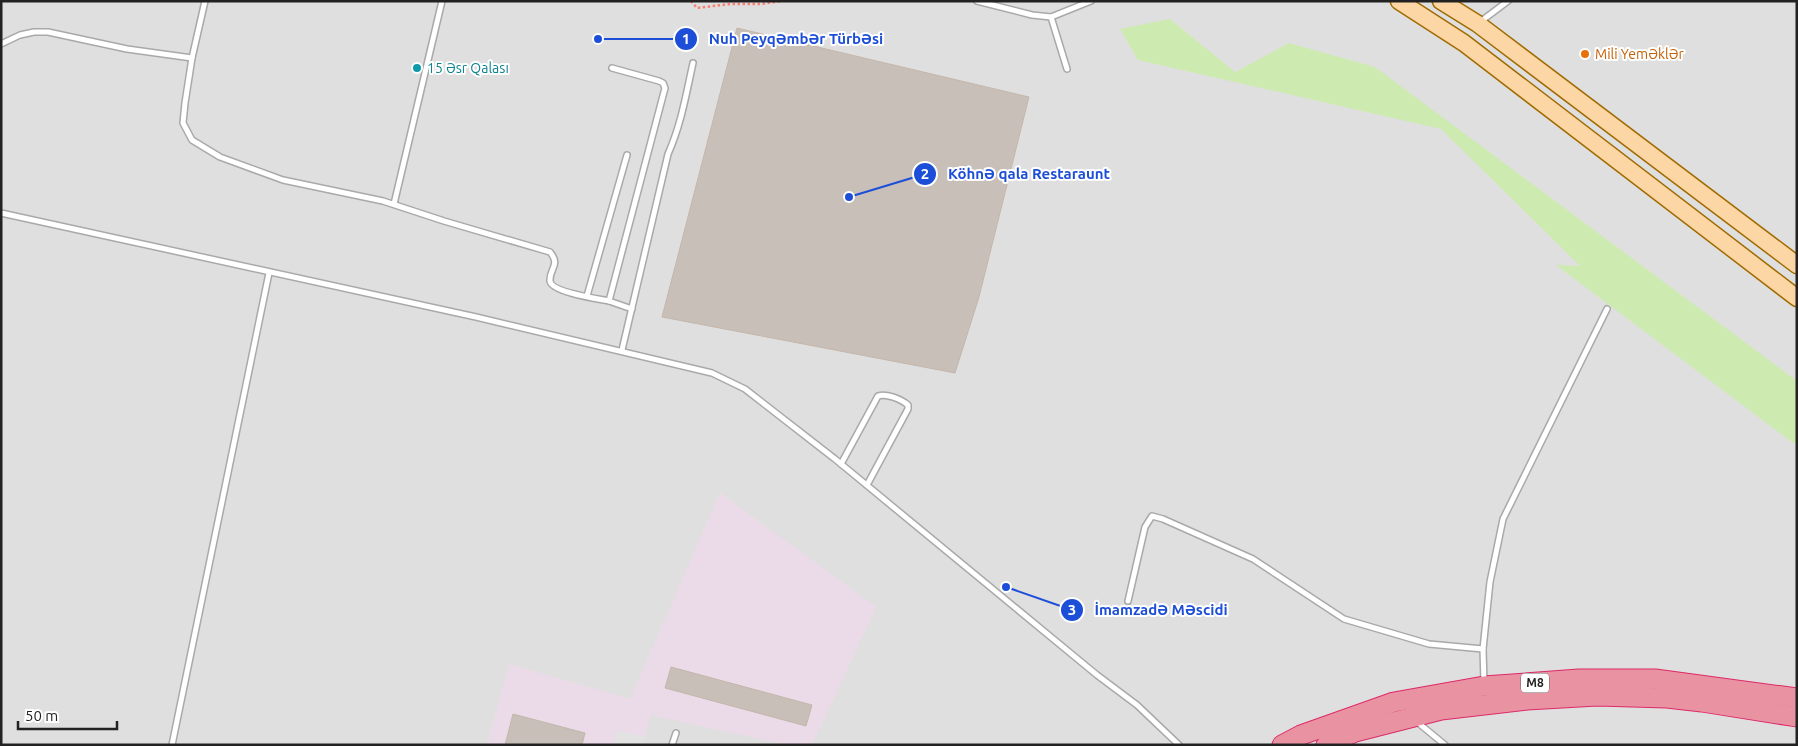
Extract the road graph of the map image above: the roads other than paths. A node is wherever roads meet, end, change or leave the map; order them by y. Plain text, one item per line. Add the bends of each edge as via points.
1 (205, 1) edge
2 (442, 1) edge
3 (977, 1) edge
4 (1091, 1) edge
5 (1399, 1) edge
6 (1441, 1) edge
7 (1508, 1) edge
8 (1051, 17) junction
9 (1478, 24) junction
10 (1, 44) edge
11 (192, 58) junction
12 (693, 63) dead end
13 (612, 68) dead end
14 (1067, 69) dead end
15 (627, 155) dead end
16 (394, 204) junction
17 (1, 213) edge
18 (1797, 265) edge
19 (269, 273) junction
20 (587, 296) junction
21 (1797, 298) edge
22 (609, 301) junction
23 (632, 309) junction
24 (1607, 309) dead end
25 (622, 350) junction
26 (841, 464) junction
27 (867, 485) junction
28 (1128, 601) dead end
29 (1483, 650) junction
30 (1484, 686) junction
31 (1797, 698) edge
32 (1412, 717) junction
33 (1797, 717) edge
34 (676, 733) dead end
35 (172, 745) edge
36 (672, 745) edge
37 (1179, 745) edge
38 (1282, 745) edge
39 (1326, 745) edge
40 (1445, 745) edge

1 - 11 lane
2 - 16 lane
3 - 8 lane
4 - 8 lane
5 - 21 main road via 1464,43
6 - 9 main road
7 - 9 lane
8 - 14 lane
9 - 18 main road
10 - 11 lane via 20,35 48,32 127,49
11 - 16 lane via 183,124 192,140 220,157 283,180
12 - 23 lane
13 - 22 lane via 660,81 665,88
15 - 20 lane
16 - 20 lane via 550,252 555,263 551,284
17 - 19 lane
19 - 25 lane
19 - 35 lane
20 - 22 lane
22 - 23 lane
23 - 25 lane
24 - 29 lane via 1503,519 1490,582
25 - 26 lane via 712,373 745,389
26 - 27 lane
26 - 27 lane via 878,396 908,405
27 - 37 lane via 1097,676 1137,705
28 - 29 lane via 1144,527 1152,516 1253,559 1344,619 1429,644
29 - 30 lane
30 - 31 highway, M8 via 1579,679 1655,679
30 - 38 highway, M8 via 1394,702 1301,735
32 - 33 highway, M8 via 1442,710 1527,700 1597,696 1667,698
32 - 39 highway, M8 via 1355,732
32 - 40 lane
34 - 36 lane

